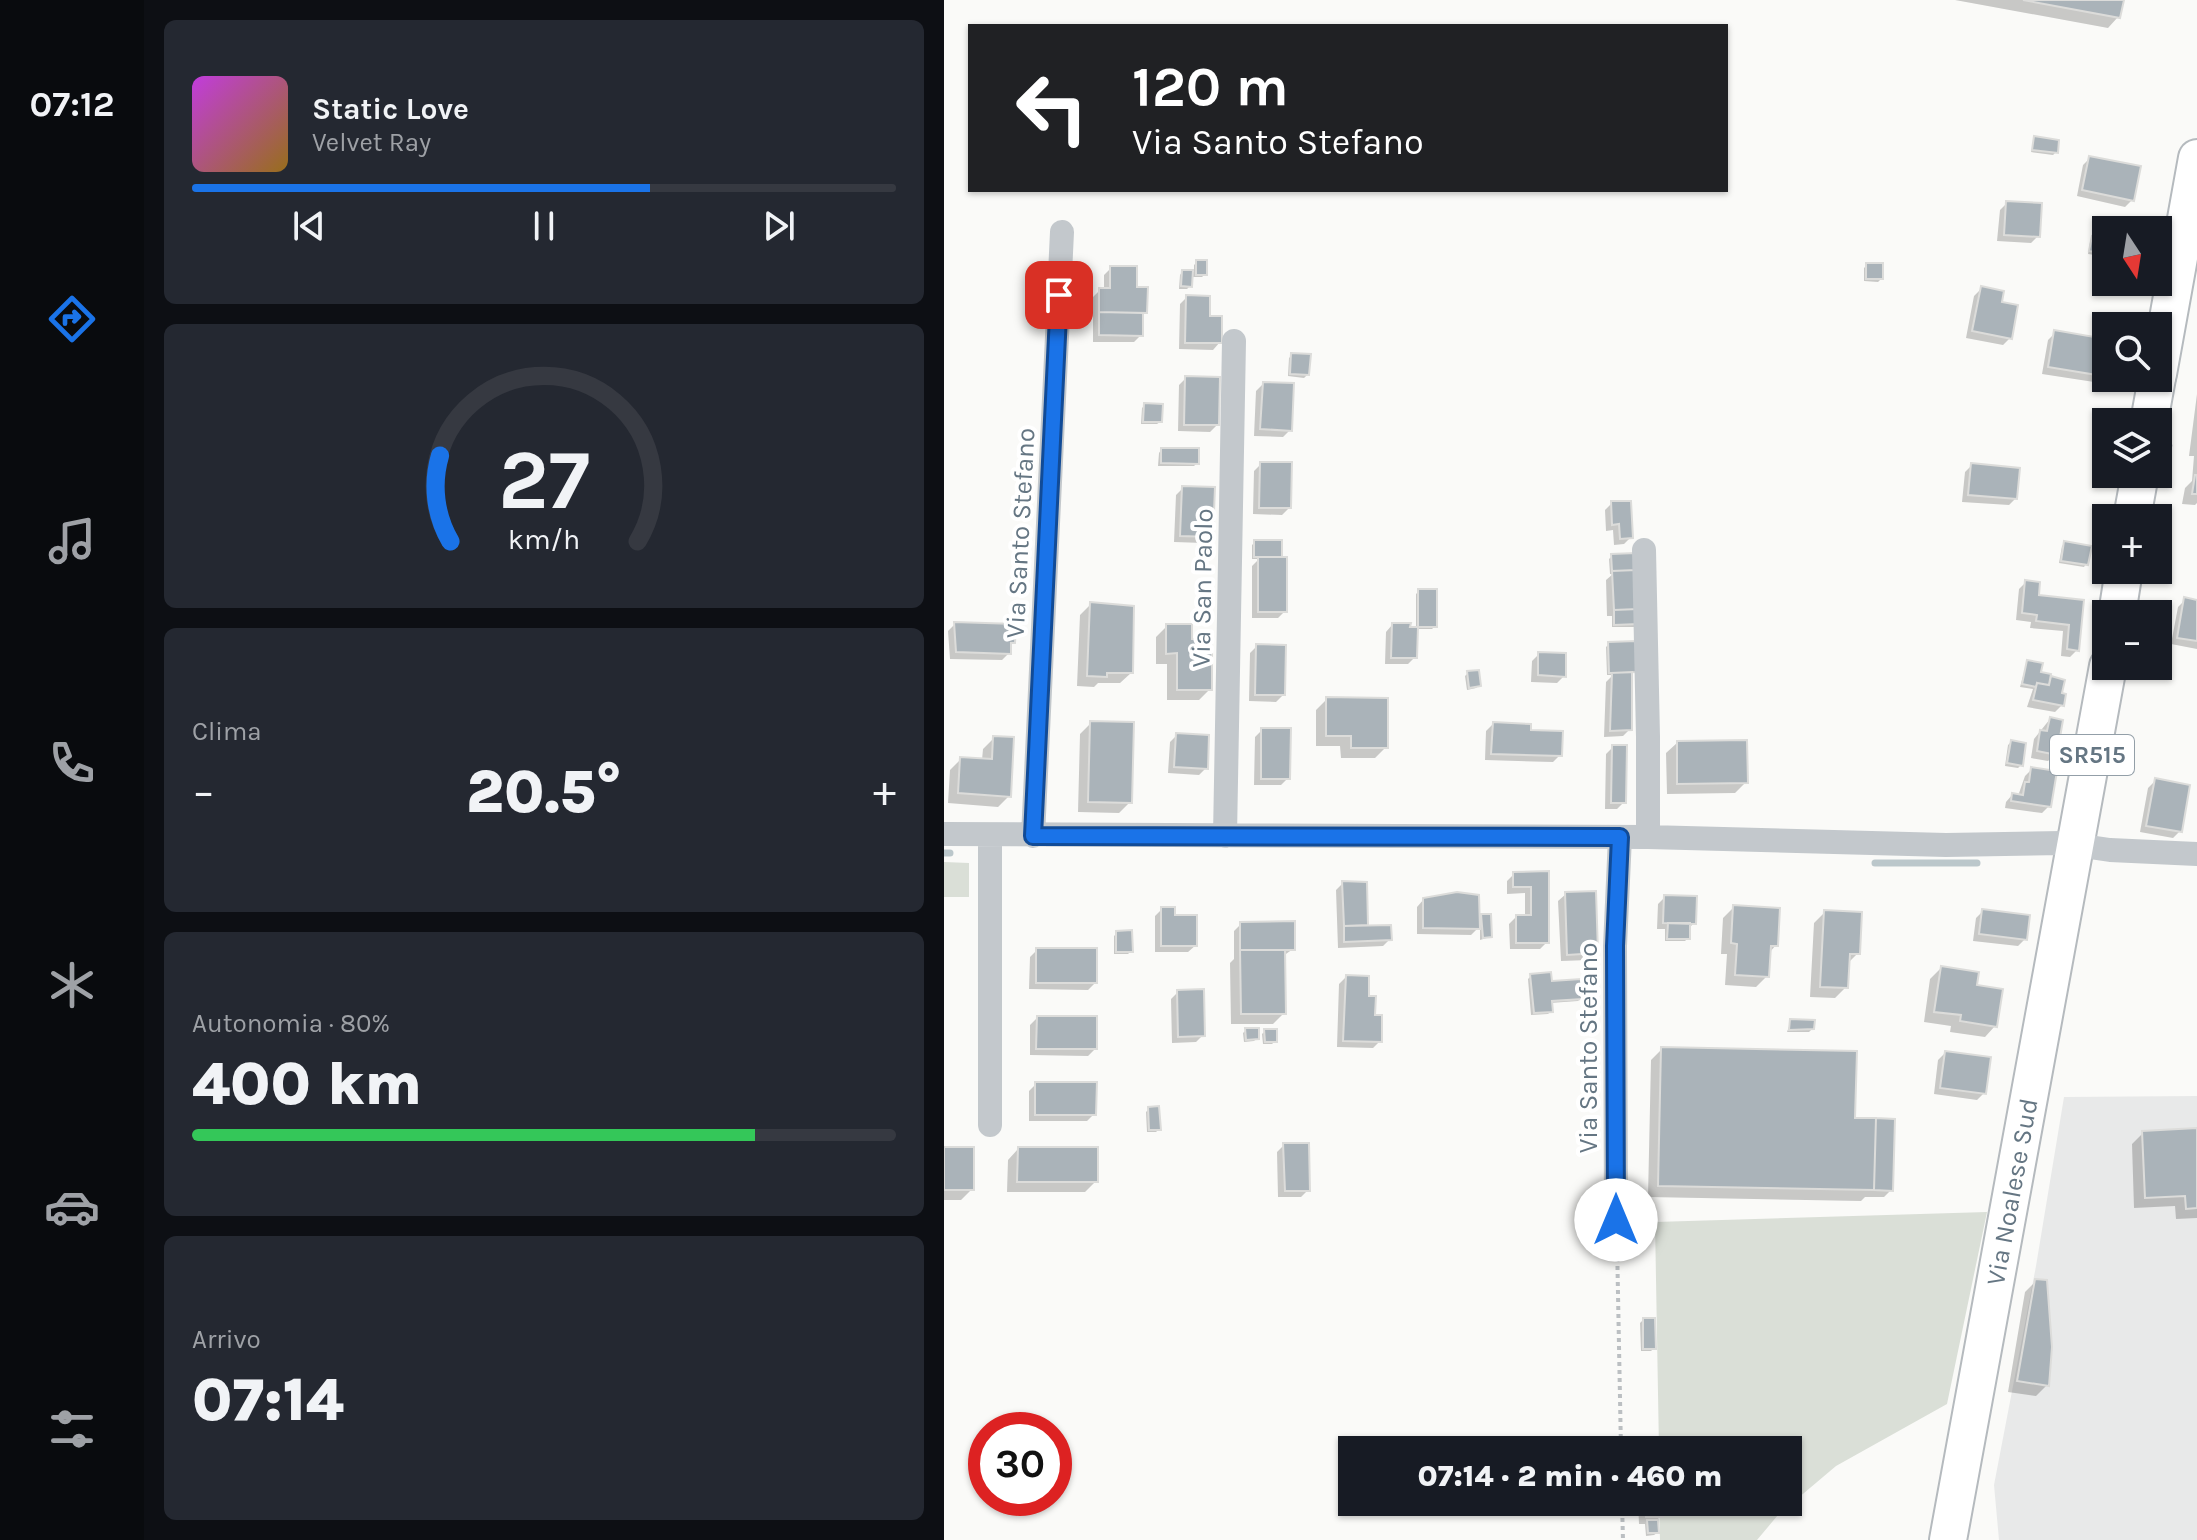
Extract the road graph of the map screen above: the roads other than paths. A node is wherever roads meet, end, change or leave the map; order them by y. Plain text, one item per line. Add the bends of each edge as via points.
1 (2197, 158) edge
2 (1062, 232) dead end
3 (2169, 312) edge
4 (1234, 341) dead end
5 (1644, 550) dead end
6 (2105, 680) edge
7 (944, 834) edge
8 (990, 836) junction
9 (1033, 836) junction
10 (1225, 836) junction
11 (1620, 837) junction
12 (1648, 837) junction
13 (2075, 844) junction
14 (2197, 854) edge
15 (990, 1125) dead end
16 (1616, 1220) road end
17 (1948, 1540) edge

1 - 3 main road
2 - 9 street, Via Santo Stefano
4 - 10 street, Via San Paolo
5 - 12 street
6 - 13 main road, SR515
7 - 8 street
8 - 9 street
8 - 15 street
9 - 10 street
10 - 11 street
11 - 12 street
11 - 16 street, Via Santo Stefano
12 - 13 street
13 - 14 street
13 - 17 main road, Via Noalese Sud

